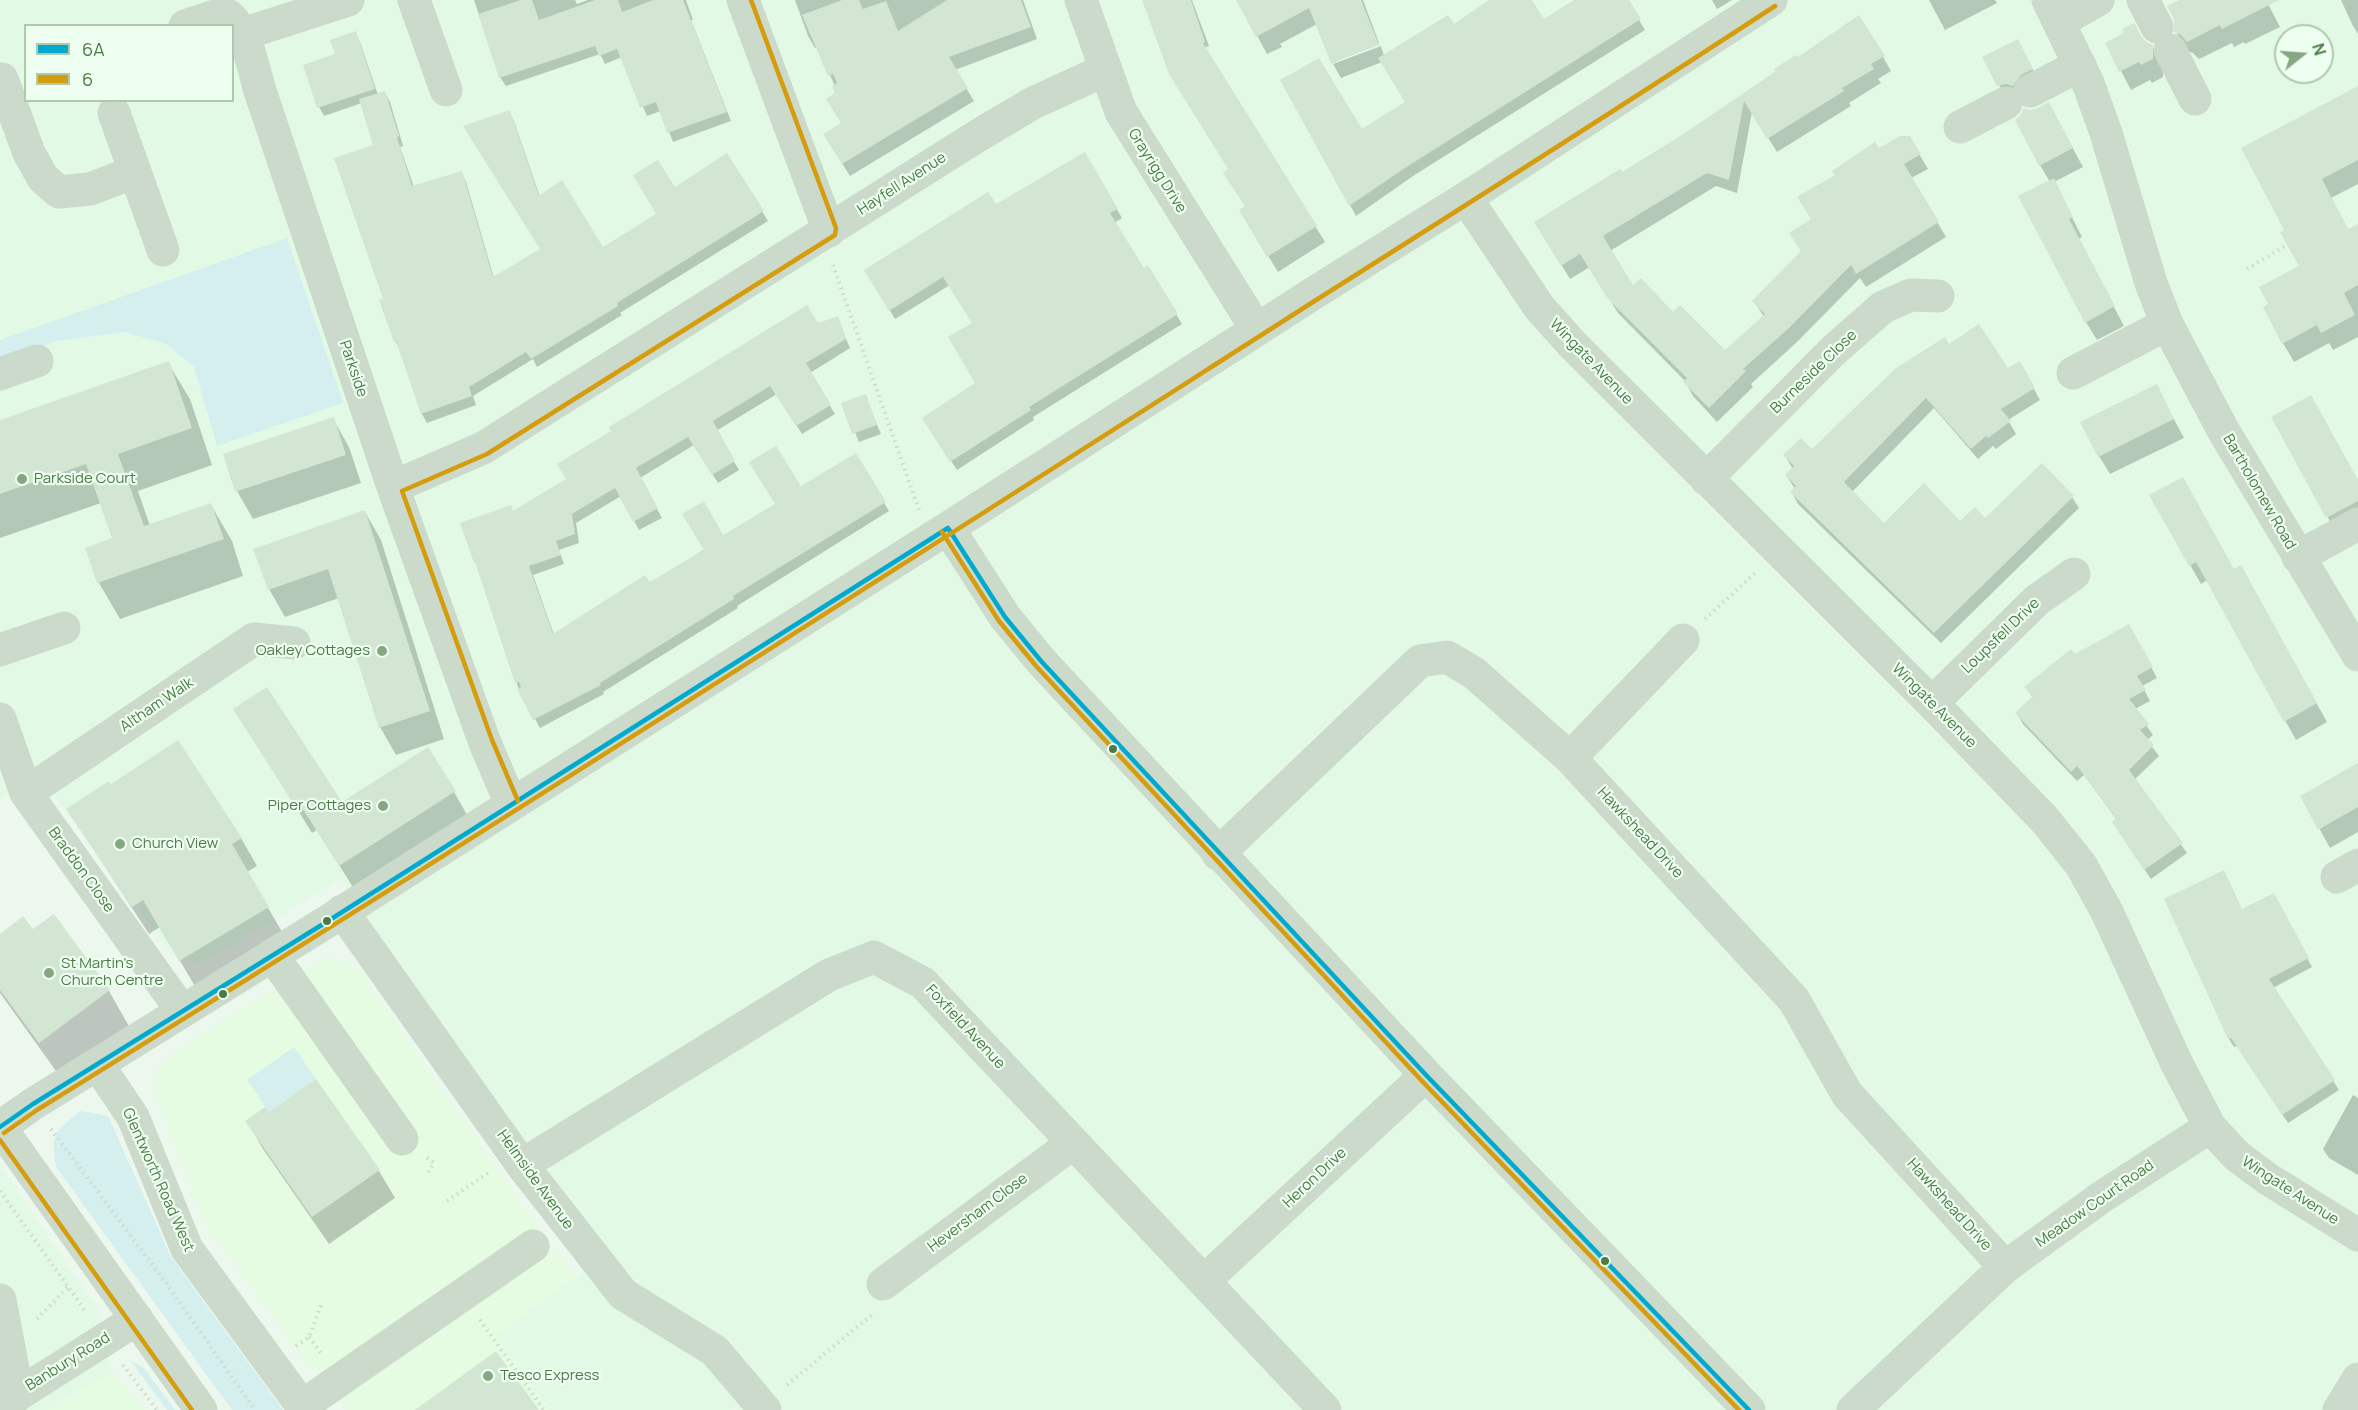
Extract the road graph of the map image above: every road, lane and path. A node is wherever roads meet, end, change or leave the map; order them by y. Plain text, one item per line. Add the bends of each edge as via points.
1 (348, 0) edge
2 (414, 0) edge
3 (743, 0) edge
4 (1081, 0) edge
5 (1771, 0) edge
6 (2098, 0) edge
7 (2054, 11) edge
8 (191, 24) edge
9 (2156, 26) edge
10 (243, 34) junction
11 (2080, 65) junction
12 (1105, 70) junction
13 (9, 71) edge
14 (446, 90) dead end
15 (2195, 99) dead end
16 (114, 113) dead end
17 (1960, 127) dead end
18 (135, 172) junction
19 (1466, 198) junction
20 (829, 231) junction
21 (2287, 245) dead end
22 (164, 250) dead end
23 (2247, 268) dead end
24 (1938, 296) dead end
25 (2167, 324) junction
26 (1257, 330) junction
27 (37, 361) dead end
28 (2073, 373) dead end
29 (0, 374) edge
30 (1706, 478) junction
31 (393, 487) junction
32 (2358, 524) edge
33 (936, 536) junction
34 (1778, 551) junction
35 (2298, 557) junction
36 (2074, 574) dead end
37 (64, 628) dead end
38 (1683, 640) joint
39 (294, 643) dead end
40 (0, 650) edge
41 (2358, 655) edge
42 (1932, 703) junction
43 (0, 719) edge
44 (1570, 758) junction
45 (26, 793) junction
46 (511, 804) junction
47 (1218, 854) junction
48 (342, 911) junction
49 (272, 955) junction
50 (182, 1011) junction
51 (98, 1065) junction
52 (1426, 1075) junction
53 (33, 1104) junction
54 (2210, 1126) junction
55 (0, 1127) edge
56 (402, 1139) dead end
57 (1073, 1143) junction
58 (518, 1159) junction
59 (0, 1191) edge
60 (447, 1201) dead end
61 (2358, 1235) edge
62 (533, 1246) dead end
63 (2006, 1267) junction
64 (1204, 1281) junction
65 (883, 1284) joint
66 (462, 1295) junction
67 (0, 1300) edge
68 (322, 1303) dead end
69 (137, 1319) junction
70 (309, 1337) dead end
71 (105, 1340) junction
72 (2358, 1379) edge
73 (9, 1400) edge
74 (303, 1408) edge
75 (763, 1408) edge
76 (157, 1410) edge
77 (201, 1410) edge
78 (255, 1410) edge
79 (544, 1410) edge
80 (1325, 1410) edge
81 (1749, 1410) edge
82 (1853, 1410) edge
83 (2338, 1410) edge

1 - 10 street
2 - 14 street
3 - 20 street
4 - 12 street, Grayrigg Drive
5 - 19 street
6 - 7 street
7 - 11 street, Bartholomew Road
8 - 10 street via 229,16
9 - 15 street
10 - 31 street, Parkside
11 - 17 street
11 - 25 street, Bartholomew Road
12 - 20 street, Hayfell Avenue via 1033,103
12 - 26 street, Grayrigg Drive via 1121,112
13 - 18 street via 29,153 43,178 59,192 90,189
16 - 18 street
18 - 22 street
19 - 26 street
19 - 30 street, Wingate Avenue via 1539,307
20 - 31 street, Hayfell Avenue via 483,448
20 - 33 path via 830,256 920,513
21 - 23 path
24 - 30 street, Burneside Close via 1911,295 1883,307 1834,350
25 - 28 street
25 - 35 street, Bartholomew Road via 2223,430
26 - 33 street
27 - 29 street
30 - 34 street, Wingate Avenue
31 - 46 street, Parkside via 485,743
32 - 35 street
33 - 46 street
33 - 47 street via 1041,661
34 - 38 path
34 - 42 street, Wingate Avenue
35 - 41 street, Bartholomew Road
36 - 42 street, Loupsfell Drive via 2037,600
37 - 40 street
38 - 44 street
39 - 45 street, Altham Walk via 254,639
42 - 54 street, Wingate Avenue via 2045,820 2081,865
43 - 45 street, Braddon Close
44 - 47 street, Hawkshead Drive via 1474,673 1447,657 1420,660
44 - 63 street, Hawkshead Drive via 1794,1000 1847,1094
45 - 50 street, Braddon Close
46 - 48 street
47 - 52 street
48 - 49 street
48 - 58 street, Helmside Avenue
49 - 50 street
49 - 56 street
50 - 51 street
51 - 53 street
51 - 74 street, Glentworth Road West via 133,1117 187,1249
52 - 64 street, Heron Drive
52 - 81 street
53 - 55 street
53 - 78 path
54 - 61 street, Wingate Avenue via 2237,1156 2268,1179
54 - 63 street, Meadow Court Road via 2103,1196
55 - 69 street
57 - 58 street, Foxfield Avenue via 923,983 874,957 829,975
57 - 64 street, Foxfield Avenue
57 - 65 street, Heversham Close
58 - 60 path
58 - 75 street, Helmside Avenue via 623,1294 715,1351
59 - 71 path
62 - 66 street
63 - 82 street, Meadow Court Road
64 - 80 street, Foxfield Avenue
65 - 75 path via 875,1312
66 - 74 street
66 - 79 path
67 - 73 street
68 - 70 path
69 - 71 street, Banbury Road
69 - 77 street
71 - 73 street, Banbury Road
71 - 76 path
72 - 83 street

